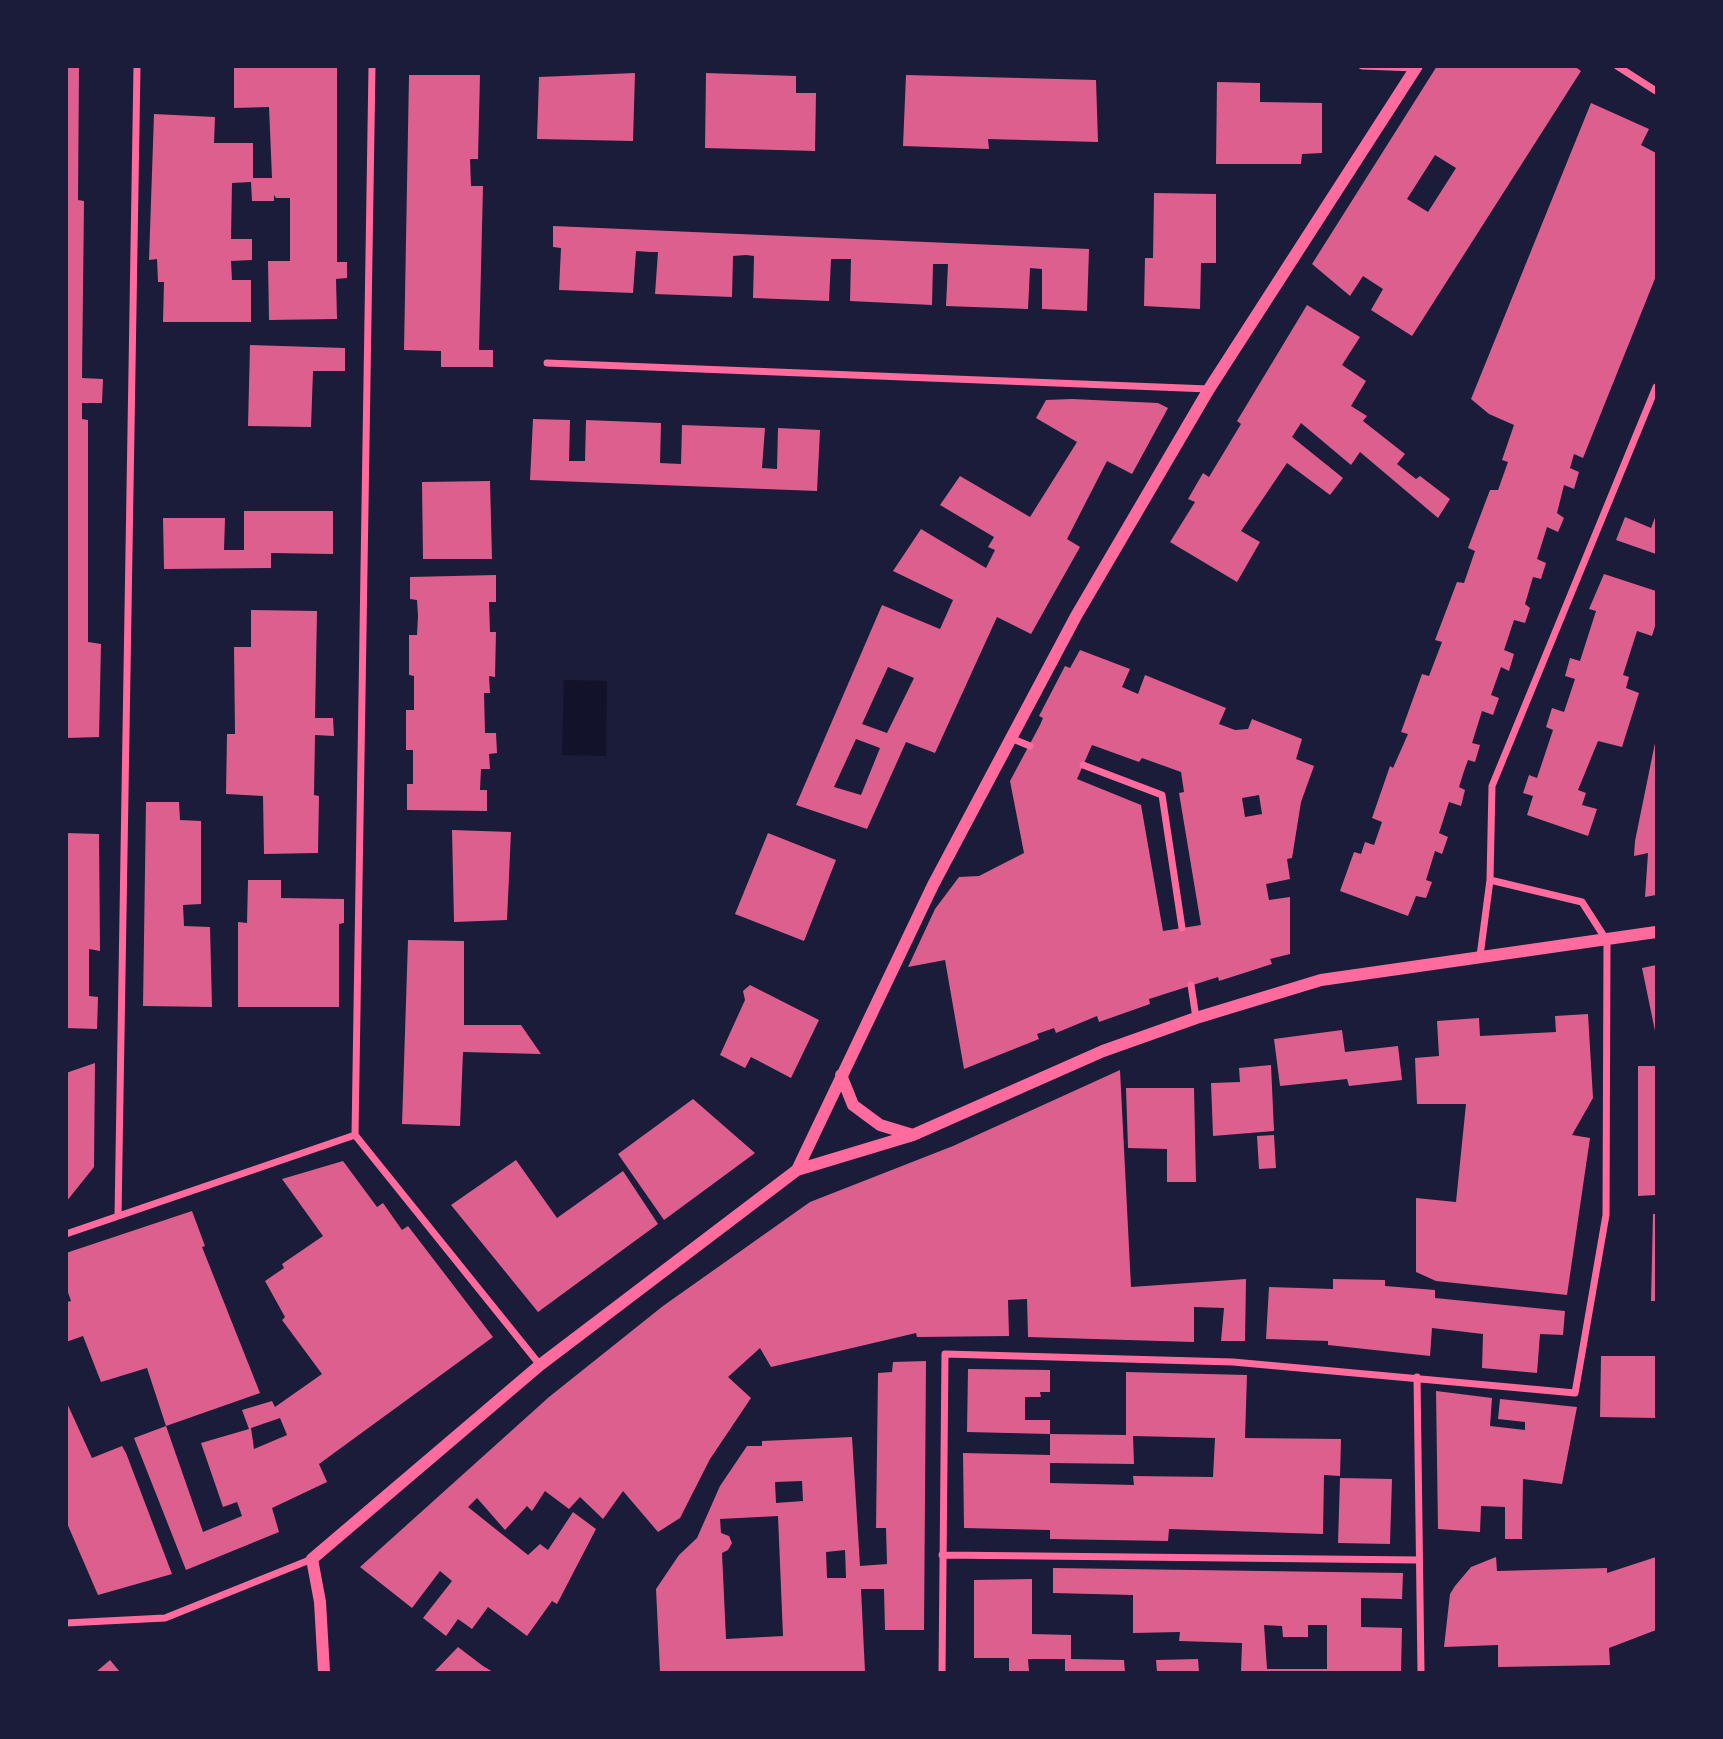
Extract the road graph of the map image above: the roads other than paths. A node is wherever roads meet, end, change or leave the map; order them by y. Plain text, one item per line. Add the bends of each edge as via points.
1 (137, 66) edge
2 (372, 66) edge
3 (1362, 66) edge
4 (1617, 66) edge
5 (1417, 67) edge
6 (1657, 91) edge
7 (547, 363) dead end
8 (1657, 387) edge
9 (1209, 389) junction
10 (1013, 739) junction
11 (1030, 746) dead end
12 (1083, 765) dead end
13 (1490, 880) junction
14 (1182, 928) dead end
15 (1657, 932) edge
16 (1607, 941) junction
17 (1480, 956) junction
18 (1191, 985) dead end
19 (1196, 1018) junction
20 (841, 1075) junction
21 (355, 1135) junction
22 (913, 1135) junction
23 (797, 1170) junction
24 (118, 1216) junction
25 (66, 1234) edge
26 (540, 1365) junction
27 (1417, 1377) junction
28 (942, 1555) junction
29 (312, 1559) junction
30 (1418, 1560) junction
31 (66, 1623) edge
32 (324, 1672) edge
33 (942, 1672) edge
34 (1421, 1672) edge

1 - 24 street
2 - 21 street
3 - 5 street
4 - 6 street
5 - 9 street
7 - 9 street
8 - 13 street via 1492,786
9 - 10 street via 1076,616
10 - 11 street
10 - 20 street via 933,885
12 - 14 street via 1162,795
13 - 16 street via 1582,902
13 - 17 street
15 - 16 street
16 - 17 street
16 - 27 street via 1606,1216 1575,1393
17 - 19 street via 1321,980
18 - 19 street
19 - 22 street via 1103,1052
20 - 22 street via 853,1105 880,1125
20 - 23 street
21 - 24 street
21 - 26 street
22 - 23 street
23 - 26 street
24 - 25 street
26 - 29 street
27 - 28 street via 1233,1362 945,1354
27 - 30 street
28 - 30 street
28 - 33 street
29 - 31 street via 164,1618
29 - 32 street
30 - 34 street

